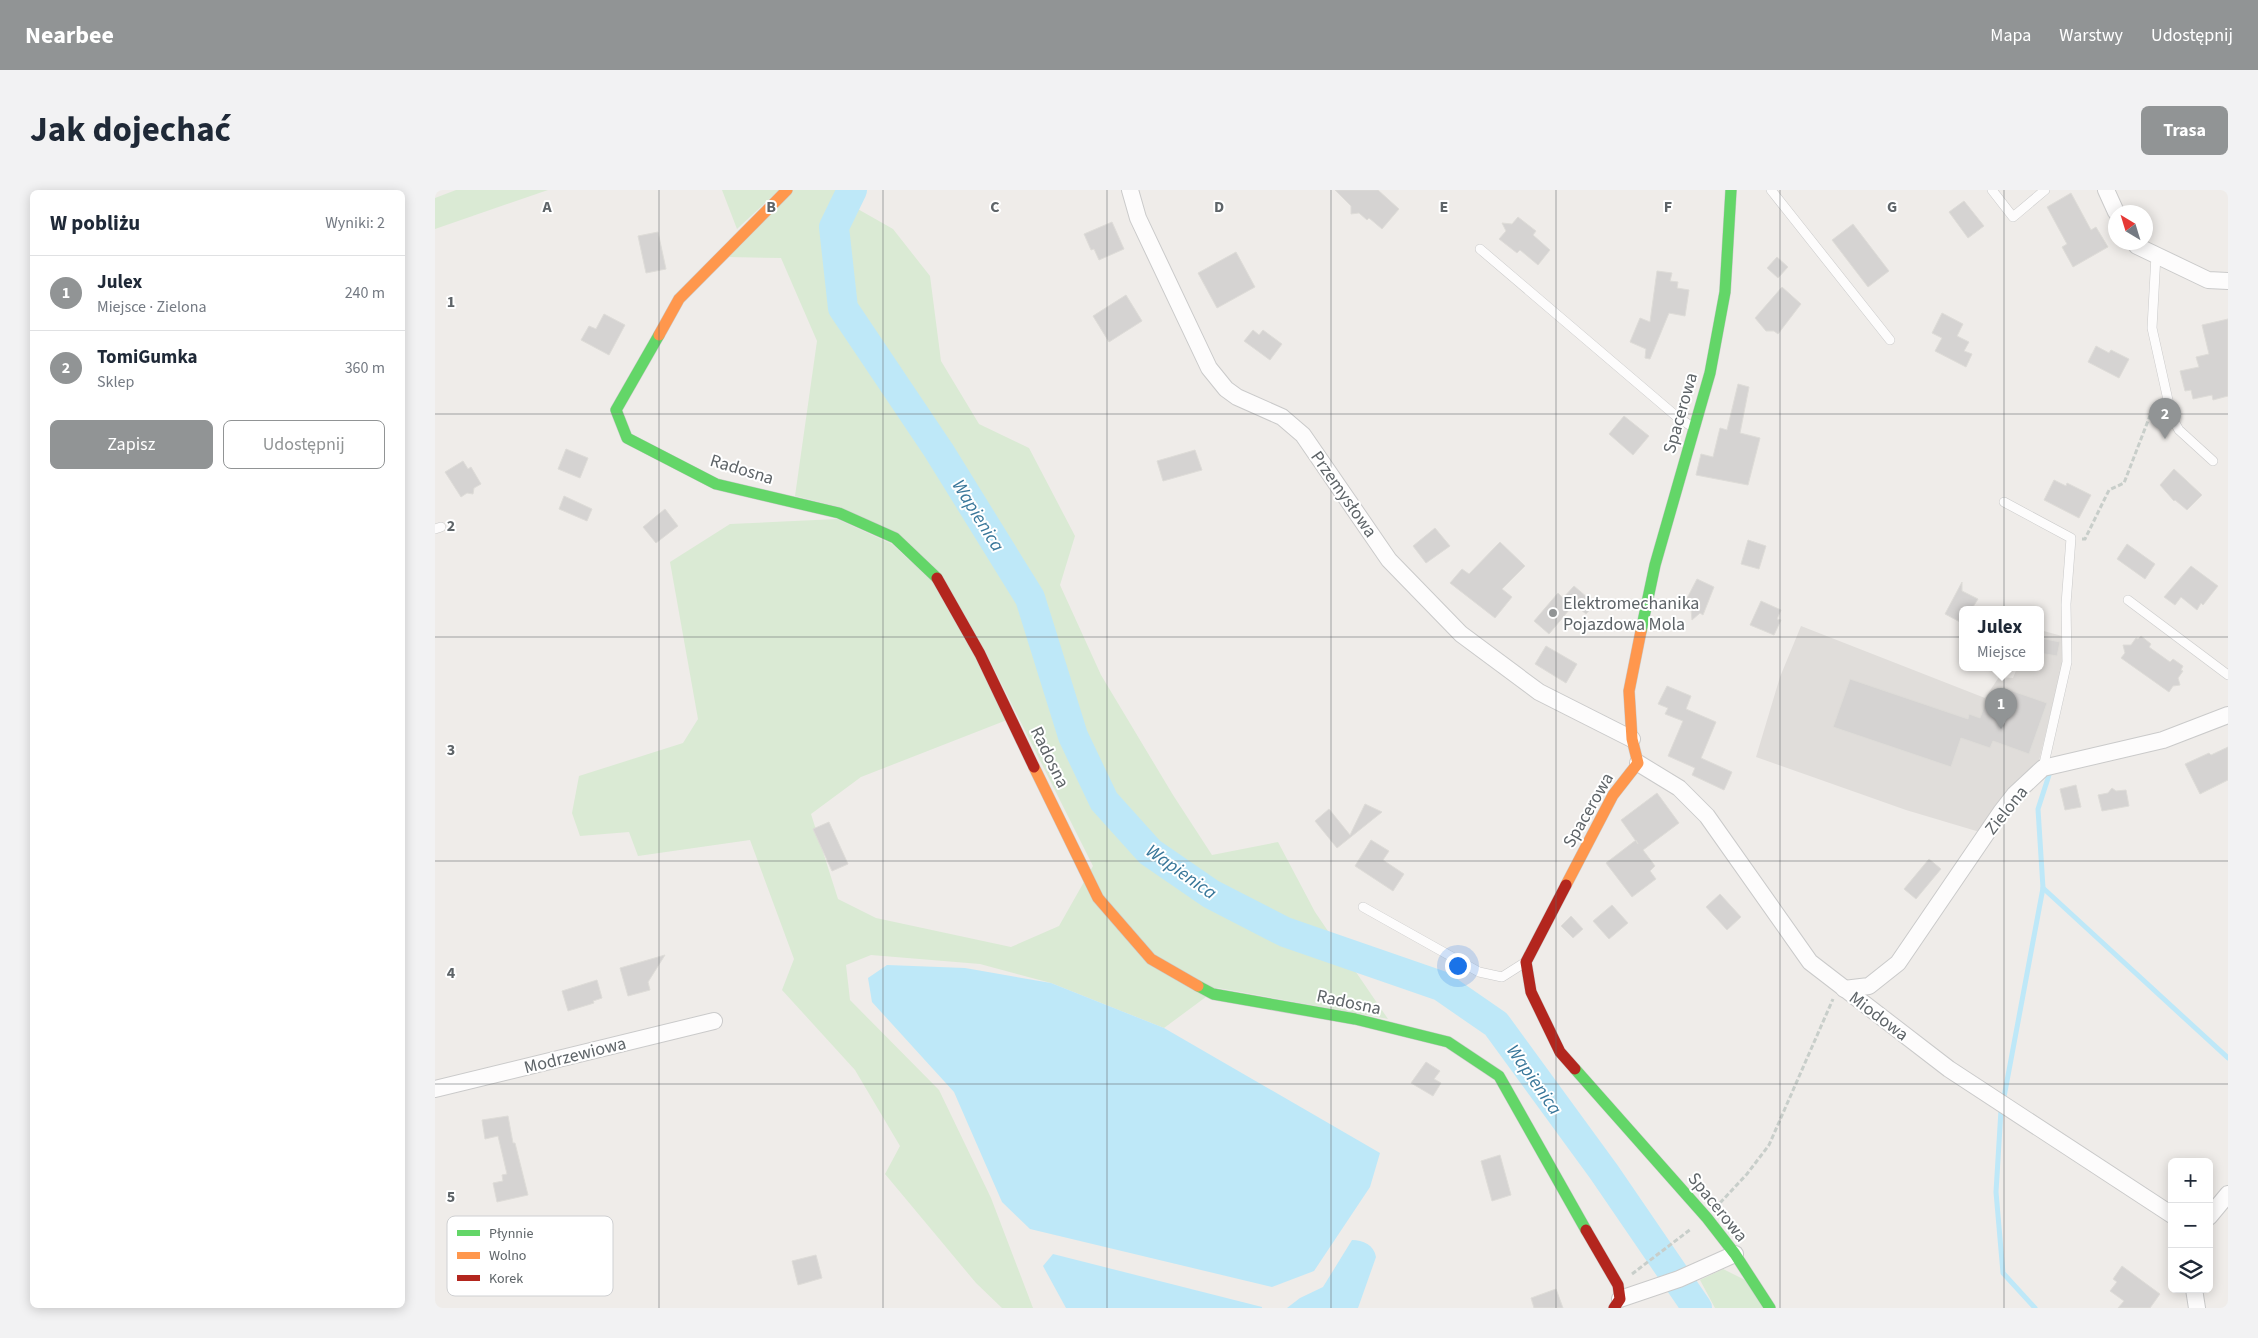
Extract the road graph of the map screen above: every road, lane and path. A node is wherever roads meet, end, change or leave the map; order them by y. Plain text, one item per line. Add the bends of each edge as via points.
1 (787, 190) edge
2 (1130, 190) edge
3 (1731, 190) edge
4 (1771, 190) edge
5 (1992, 190) edge
6 (2045, 190) edge
7 (2106, 190) edge
8 (2113, 205) edge
9 (1480, 249) dead end
10 (2148, 250) edge
11 (2156, 255) junction
12 (2228, 281) edge
13 (1890, 340) dead end
14 (2169, 407) junction
15 (1694, 428) junction
16 (2213, 461) dead end
17 (2004, 502) dead end
18 (2071, 538) junction
19 (2128, 600) dead end
20 (2228, 675) edge
21 (2228, 715) edge
22 (1632, 740) junction
23 (1638, 763) junction
24 (2043, 768) junction
25 (1363, 907) dead end
26 (1526, 962) junction
27 (1843, 988) junction
28 (714, 1021) dead end
29 (435, 1089) edge
30 (2228, 1194) edge
31 (2168, 1212) edge
32 (2213, 1212) edge
33 (1707, 1218) junction
34 (1678, 1240) dead end
35 (1735, 1254) junction
36 (1640, 1268) dead end
37 (2195, 1293) edge
38 (1617, 1304) edge
39 (1770, 1308) edge
40 (2197, 1308) edge

1 - 38 street, Radosna via 679,299 616,410 627,438 716,484 839,513 895,538 936,578 980,654 1098,898 1151,959 1213,994 1355,1019 1448,1042 1499,1076 1618,1285
2 - 22 street, Przemysłowa via 1138,218 1217,379 1237,397 1282,417 1303,435 1389,560 1461,634 1539,692
3 - 15 street, Spacerowa via 1725,292 1710,373
4 - 13 lane
5 - 6 lane via 2013,217
7 - 8 street
9 - 15 lane
10 - 11 street
11 - 12 street via 2208,280
11 - 14 lane via 2152,328
14 - 16 lane via 2179,430
14 - 18 path via 2151,413 2124,483 2109,490 2085,539
15 - 22 street, Spacerowa via 1655,565 1629,691
17 - 18 lane
18 - 24 lane via 2066,604 2067,662
19 - 20 lane
21 - 24 street, Zielona via 2163,740
22 - 23 street, Spacerowa
23 - 26 street, Spacerowa via 1613,795
23 - 27 street, Miodowa via 1679,788 1707,816 1810,962
24 - 27 street, Zielona via 2001,812 1898,963 1869,986
25 - 26 lane via 1479,972 1502,977
26 - 33 street, Spacerowa via 1531,992 1560,1052
27 - 31 street, Miodowa via 1949,1069
27 - 33 path via 1834,997 1815,1035 1799,1080 1769,1145
28 - 29 street, Modrzewiowa
30 - 32 street
33 - 35 street, Spacerowa
34 - 36 path
35 - 38 street
35 - 39 street, Spacerowa
37 - 40 street

